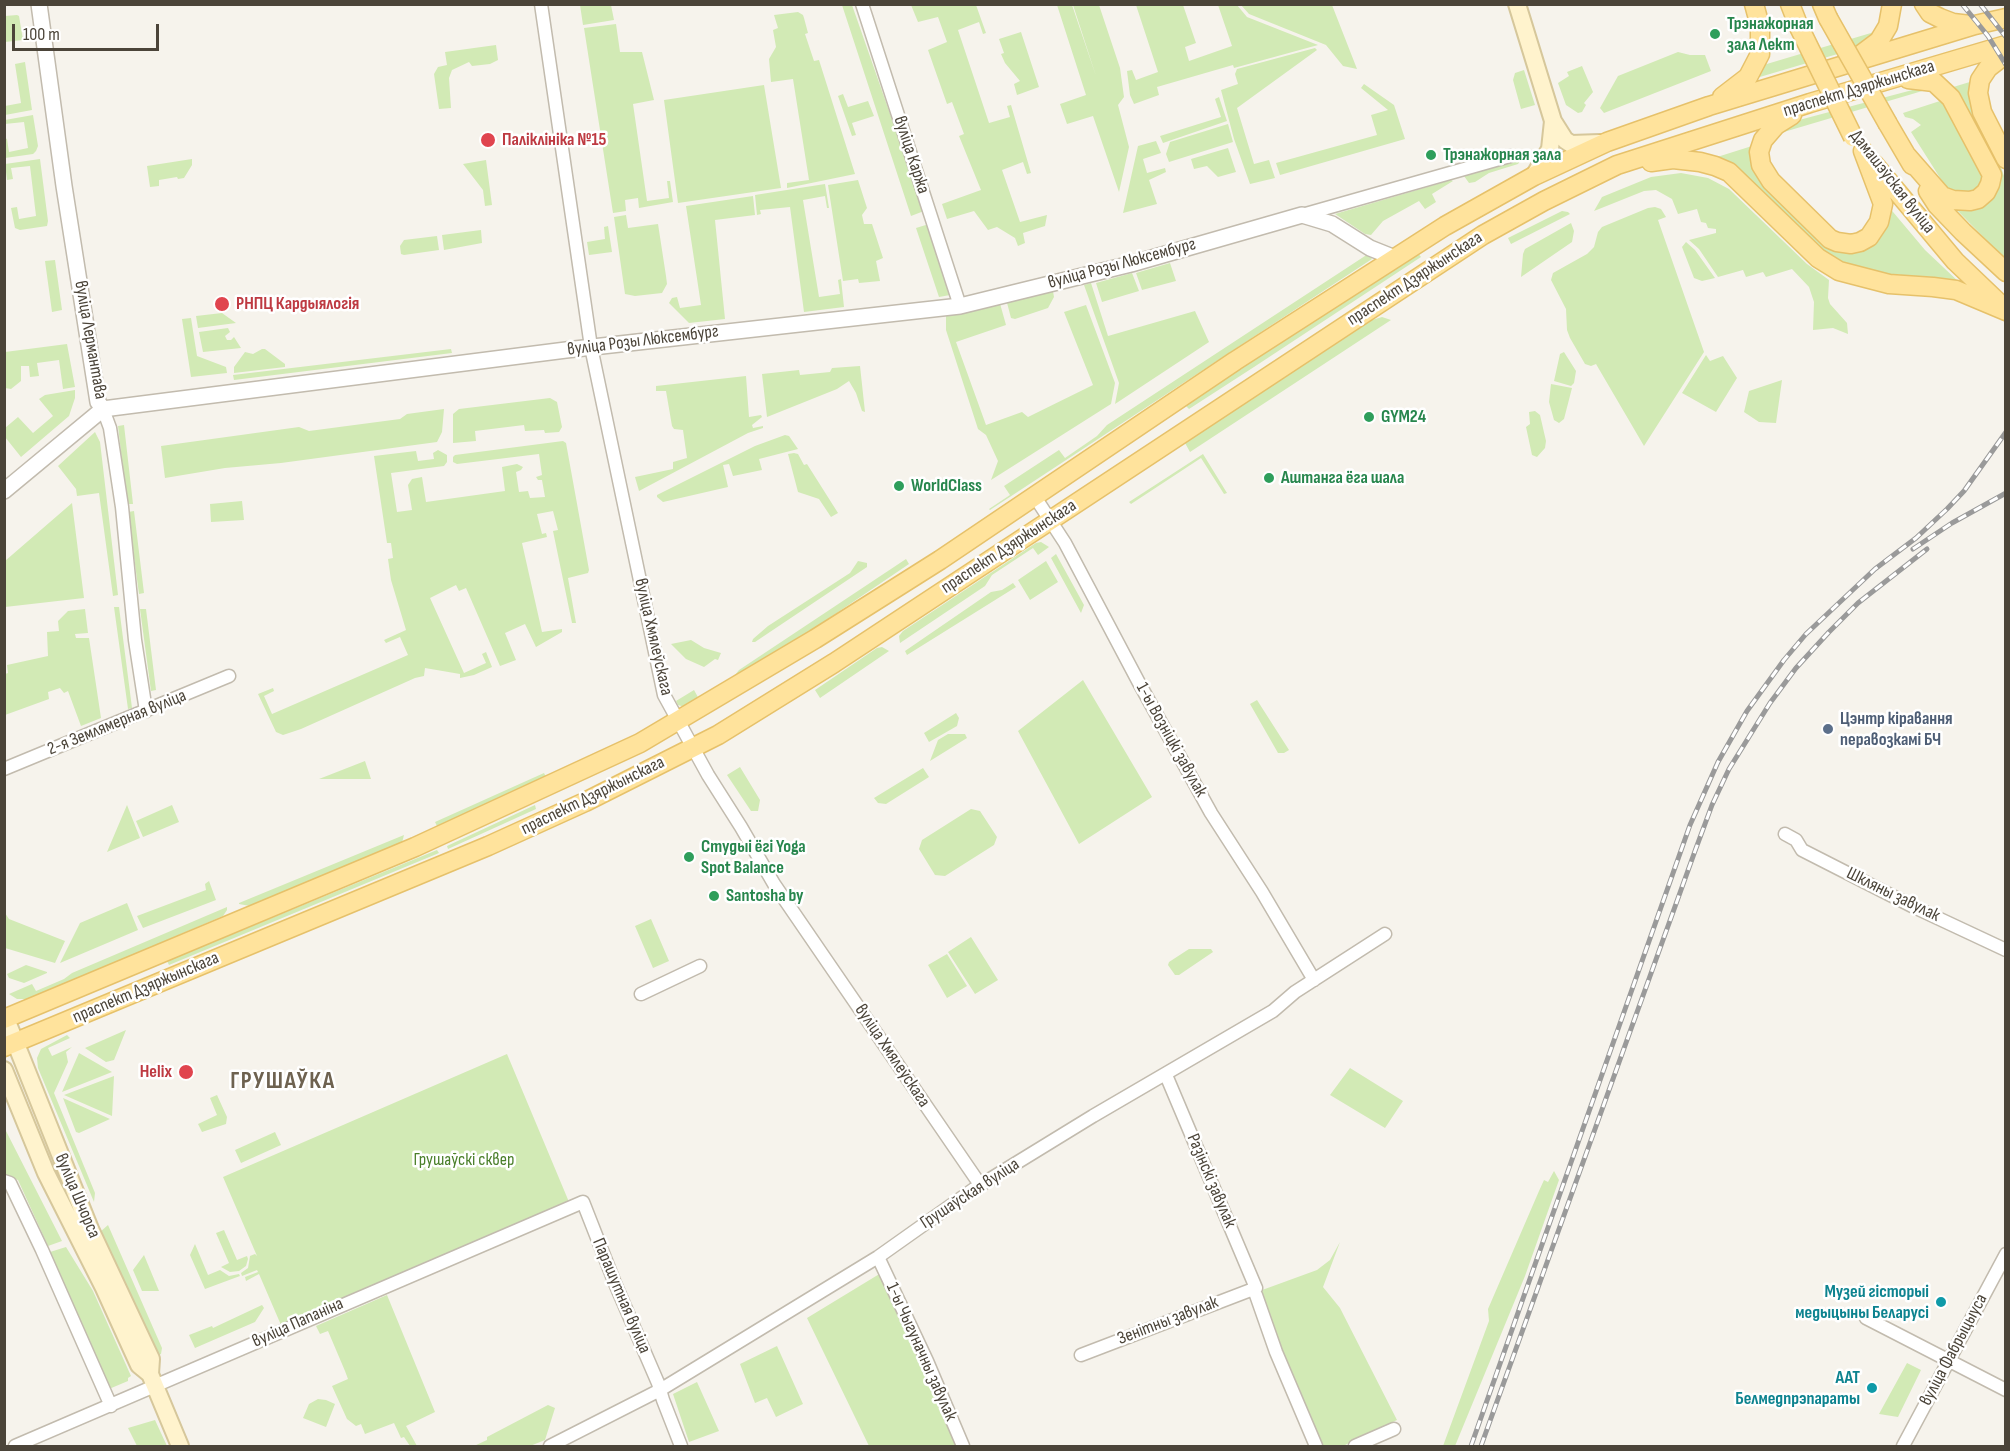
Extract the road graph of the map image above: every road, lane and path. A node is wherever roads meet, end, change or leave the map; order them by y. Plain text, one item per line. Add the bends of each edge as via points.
1 (39, 4) edge
2 (541, 4) edge
3 (862, 4) edge
4 (1516, 4) edge
5 (1754, 4) edge
6 (1790, 4) edge
7 (1892, 4) edge
8 (1924, 4) edge
9 (1825, 11) edge
10 (2006, 18) edge
11 (1975, 25) junction
12 (2006, 45) edge
13 (2006, 54) edge
14 (1843, 66) junction
15 (1888, 81) junction
16 (1810, 103) junction
17 (1709, 106) junction
18 (1553, 121) junction
19 (1607, 142) junction
20 (1858, 144) junction
21 (1510, 156) dead end
22 (1906, 156) junction
23 (2006, 159) edge
24 (1617, 165) junction
25 (1534, 176) junction
26 (1334, 206) junction
27 (1302, 215) junction
28 (1332, 224) junction
29 (1395, 258) junction
30 (2006, 272) edge
31 (960, 306) junction
32 (2006, 310) edge
33 (591, 347) junction
34 (103, 410) junction
35 (4, 491) edge
36 (1035, 497) junction
37 (1050, 519) junction
38 (229, 675) dead end
39 (146, 711) junction
40 (679, 721) junction
41 (692, 747) junction
42 (4, 769) edge
43 (1785, 834) dead end
44 (1385, 934) dead end
45 (2006, 950) edge
46 (700, 966) dead end
47 (1314, 980) junction
48 (641, 994) dead end
49 (5, 1018) edge
50 (10, 1044) edge
51 (4, 1070) edge
52 (1166, 1075) junction
53 (4, 1181) edge
54 (981, 1186) junction
55 (583, 1202) joint
56 (2006, 1254) edge
57 (878, 1257) junction
58 (1256, 1292) junction
59 (1866, 1318) dead end
60 (1081, 1355) dead end
61 (1949, 1361) junction
62 (152, 1380) junction
63 (660, 1390) junction
64 (2006, 1390) edge
65 (111, 1406) junction
66 (1394, 1429) dead end
67 (15, 1446) edge
68 (180, 1446) edge
69 (550, 1446) edge
70 (681, 1446) edge
71 (963, 1446) edge
72 (1316, 1446) edge
73 (1355, 1446) edge
74 (1903, 1446) edge

1 - 34 street, вуліца Лермантава via 80,288 98,402
2 - 33 street, вуліца Хмялеўскага
3 - 31 street, вуліца Каржа
4 - 18 main road
5 - 17 main road via 1761,36 1760,54 1748,77
6 - 20 main road, Дамашэўская вуліца, bridge
7 - 14 main road via 1888,26 1879,41
8 - 11 main road via 1940,18
9 - 22 main road, Дамашэўская вуліца, bridge
10 - 11 main road, праспект Дзяржынскага
11 - 14 main road, праспект Дзяржынскага
12 - 15 main road, праспект Дзяржынскага
13 - 23 main road via 1988,68 1978,93 1982,112
14 - 17 main road, праспект Дзяржынскага
15 - 16 main road, праспект Дзяржынскага
15 - 22 main road via 1916,78 1940,86 1960,113 1992,175 1990,184 1978,199 1953,200 1942,196
16 - 20 main road via 1768,133 1760,152 1761,165 1771,181 1827,236 1851,244 1869,237 1879,222 1883,204
16 - 24 main road, праспект Дзяржынскага
17 - 19 main road, праспект Дзяржынскага
18 - 19 main road via 1571,144
18 - 25 main road via 1552,144
19 - 25 main road, праспект Дзяржынскага
20 - 32 main road, Дамашэўская вуліца via 1955,261
21 - 26 street, вуліца Розы Люксембург
22 - 30 main road, Дамашэўская вуліца via 1938,205
24 - 32 main road via 1673,159 1715,166 1737,178 1833,268 1889,284 1956,290
24 - 37 main road, праспект Дзяржынскага via 1483,235
25 - 29 main road, праспект Дзяржынскага
26 - 27 street, вуліца Розы Люксембург
26 - 28 street via 1330,212
27 - 28 street
27 - 31 street, вуліца Розы Люксембург via 1131,264
28 - 29 street via 1370,248
29 - 36 main road, праспект Дзяржынскага
31 - 33 street, вуліца Розы Люксембург
33 - 34 street, вуліца Розы Люксембург
33 - 40 street, вуліца Хмялеўскага via 664,695
34 - 35 street
34 - 39 street, вуліца Лермантава via 110,428 122,507
36 - 37 street, 1-ы Возніцкі завулак
36 - 40 main road, праспект Дзяржынскага
37 - 41 main road, праспект Дзяржынскага via 804,682
37 - 47 street, 1-ы Возніцкі завулак via 1211,813
38 - 39 street, 2-я Землямерная вуліца
39 - 42 street, 2-я Землямерная вуліца
40 - 41 street, вуліца Хмялеўскага
40 - 49 main road, праспект Дзяржынскага via 438,837
41 - 50 main road, праспект Дзяржынскага via 488,846
41 - 54 street, вуліца Хмялеўскага via 774,884
43 - 45 street, Шкляны завулак via 1796,840 1802,850
44 - 47 street, Грушаўская вуліца
46 - 48 street
47 - 52 street, Грушаўская вуліца via 1273,1011
49 - 50 main road, вуліца Шчорса
50 - 62 main road, вуліца Шчорса via 151,1359
51 - 62 main road, вуліца Шчорса via 46,1173 140,1365
52 - 54 street, Грушаўская вуліца
52 - 58 street, Разінскі завулак
53 - 65 street via 10,1183 42,1250
54 - 57 street, Грушаўская вуліца
55 - 62 street, вуліца Папаніна
55 - 63 street, Парашутная вуліца
56 - 61 street, вуліца Фабрыцыуса
57 - 63 street, Грушаўская вуліца
57 - 71 street, 1-ы Чыгуначны завулак
58 - 60 street, Зенітны завулак
58 - 72 street, Разінскі завулак via 1276,1352
59 - 61 street
61 - 64 street
61 - 74 street, вуліца Фабрыцыуса
62 - 65 street, вуліца Папаніна
62 - 68 main road, вуліца Шчорса
63 - 69 street, Грушаўская вуліца
63 - 70 street, Парашутная вуліца
65 - 67 street, вуліца Папаніна
66 - 73 street

